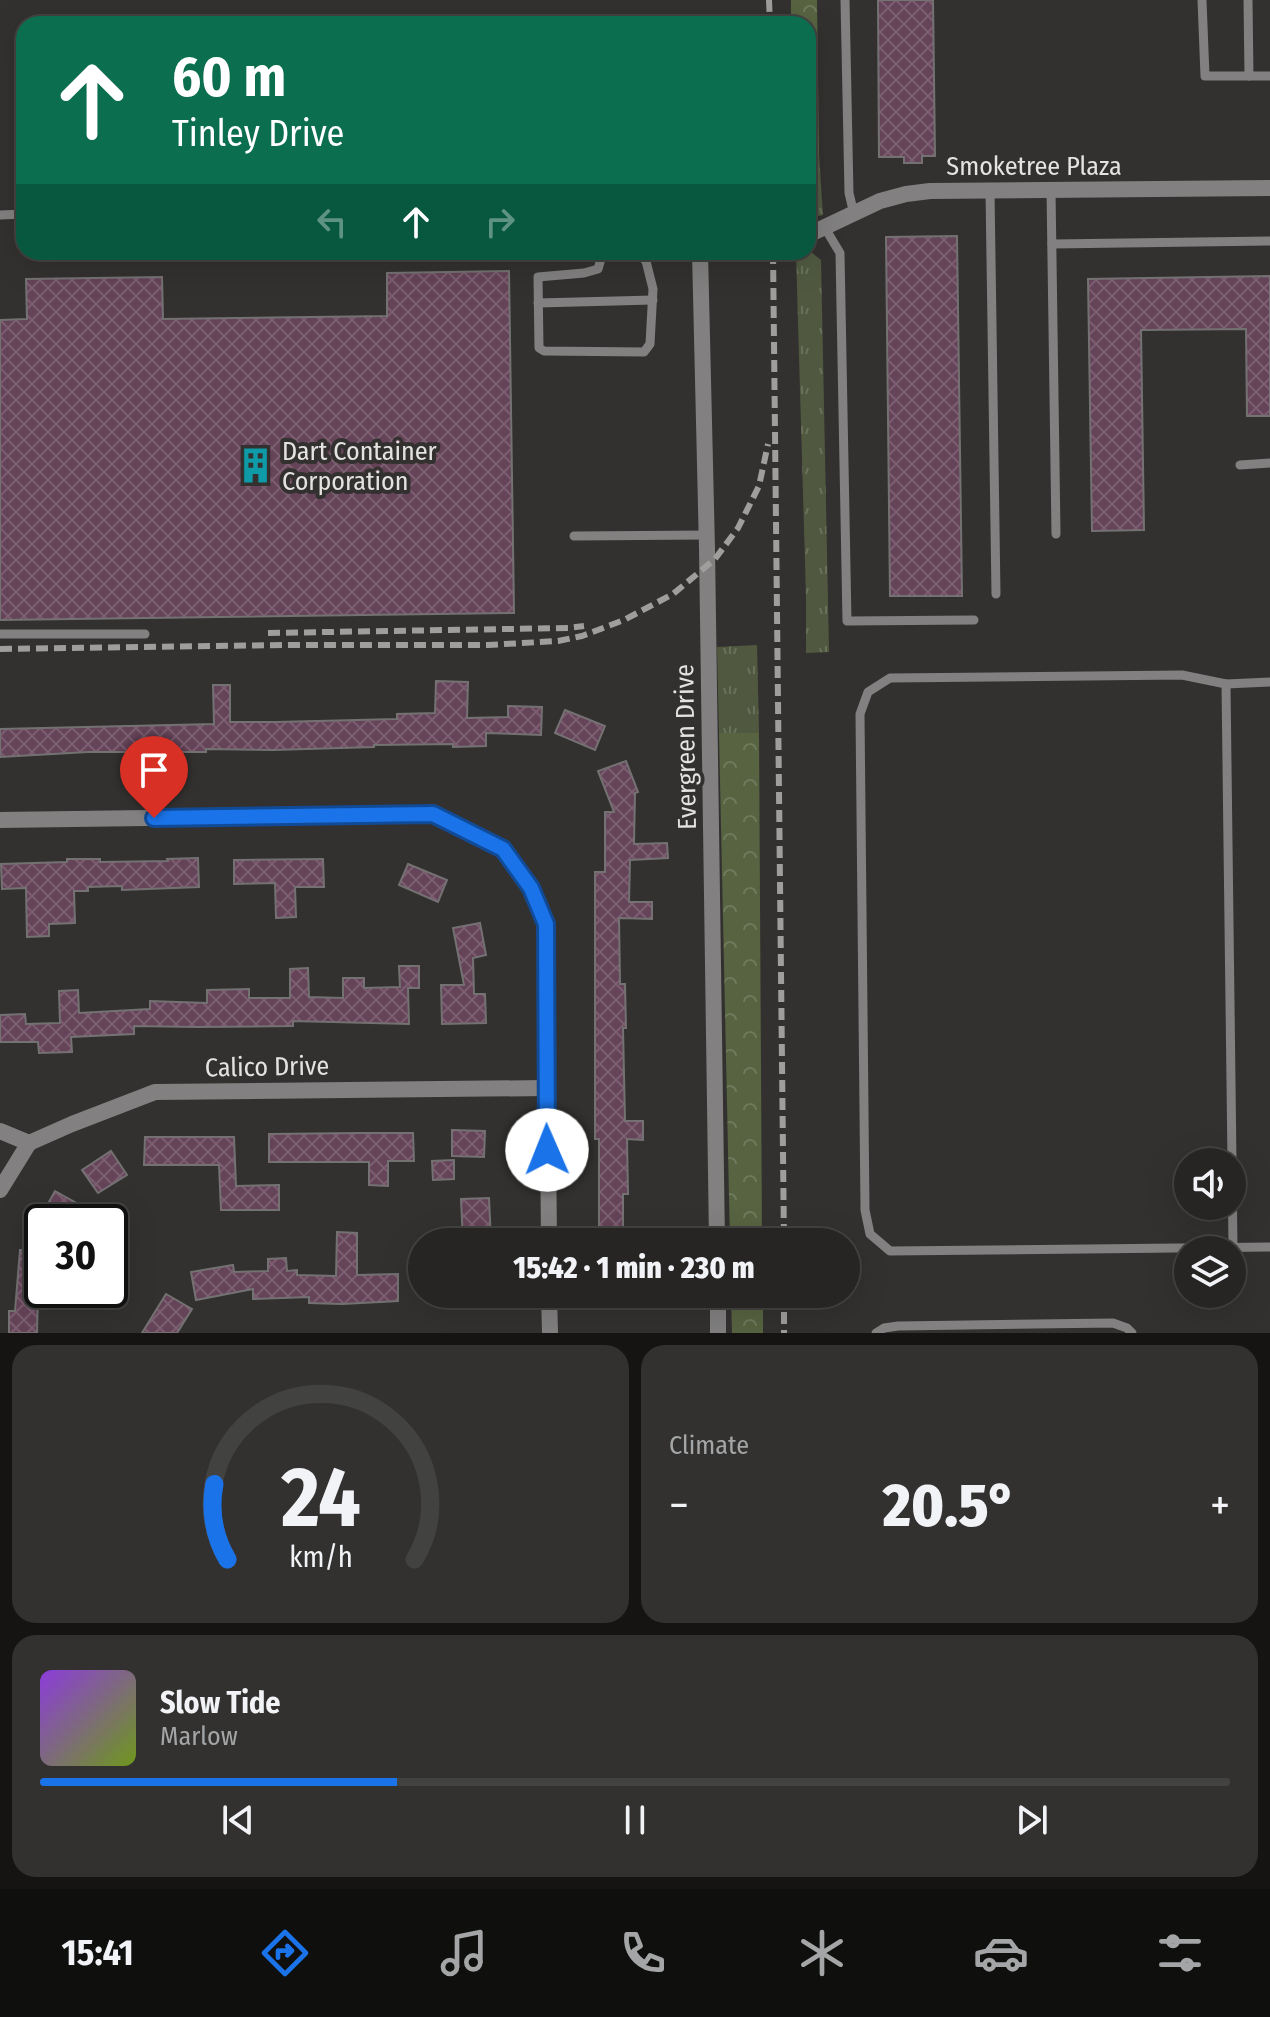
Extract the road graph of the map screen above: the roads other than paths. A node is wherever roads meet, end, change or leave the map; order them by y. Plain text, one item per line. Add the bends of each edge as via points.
1 (845, 0) edge
2 (1202, 0) edge
3 (1248, 0) edge
4 (1249, 76) junction
5 (1270, 76) edge
6 (1270, 188) edge
7 (1051, 190) junction
8 (990, 191) junction
9 (854, 214) junction
10 (825, 228) junction
11 (816, 232) edge
12 (1270, 241) edge
13 (1052, 244) junction
14 (601, 260) edge
15 (645, 260) edge
16 (700, 260) edge
17 (653, 300) junction
18 (538, 303) junction
19 (1270, 463) edge
20 (1240, 465) dead end
21 (1056, 534) dead end
22 (707, 535) junction
23 (574, 536) dead end
24 (996, 594) dead end
25 (974, 620) dead end
26 (0, 634) edge
27 (145, 634) dead end
28 (1270, 682) edge
29 (1226, 684) junction
30 (0, 820) edge
31 (546, 1088) junction
32 (0, 1131) edge
33 (29, 1143) junction
34 (1232, 1148) edge
35 (0, 1190) edge
36 (549, 1228) edge
37 (717, 1228) edge
38 (1246, 1247) edge
39 (1270, 1247) edge
40 (1174, 1248) edge
41 (549, 1308) edge
42 (718, 1308) edge
43 (1083, 1328) edge
44 (946, 1329) edge
45 (1026, 1329) edge
46 (550, 1333) edge
47 (718, 1333) edge
48 (876, 1333) edge
49 (1132, 1333) edge

1 - 9 lane via 849,193
2 - 4 lane via 1205,76
3 - 4 lane
4 - 5 lane
6 - 7 street, Smoketree Plaza
7 - 8 street, Smoketree Plaza
7 - 13 lane
8 - 9 street, Smoketree Plaza via 906,194
8 - 24 lane
9 - 10 street, Smoketree Plaza
10 - 11 street, Smoketree Plaza
10 - 25 lane via 840,253 847,621
12 - 13 lane
13 - 21 lane
14 - 18 lane via 598,269 584,273 538,277
15 - 17 lane
16 - 22 street, Evergreen Drive
17 - 18 lane
17 - 18 lane via 650,344 644,352 544,351 539,348
19 - 20 lane
22 - 23 lane
22 - 37 street, Evergreen Drive
26 - 27 lane
28 - 29 lane
29 - 34 lane
29 - 40 lane via 1182,675 890,678 868,692 860,714 865,1210 870,1234 890,1251
30 - 31 street via 433,814 503,849 531,888 546,924
31 - 33 street, Calico Drive via 155,1092
31 - 36 street
32 - 33 street
33 - 35 street
38 - 39 lane
41 - 46 street
42 - 47 street
43 - 45 lane
43 - 49 lane via 1113,1323
44 - 45 lane
44 - 48 lane via 898,1326

